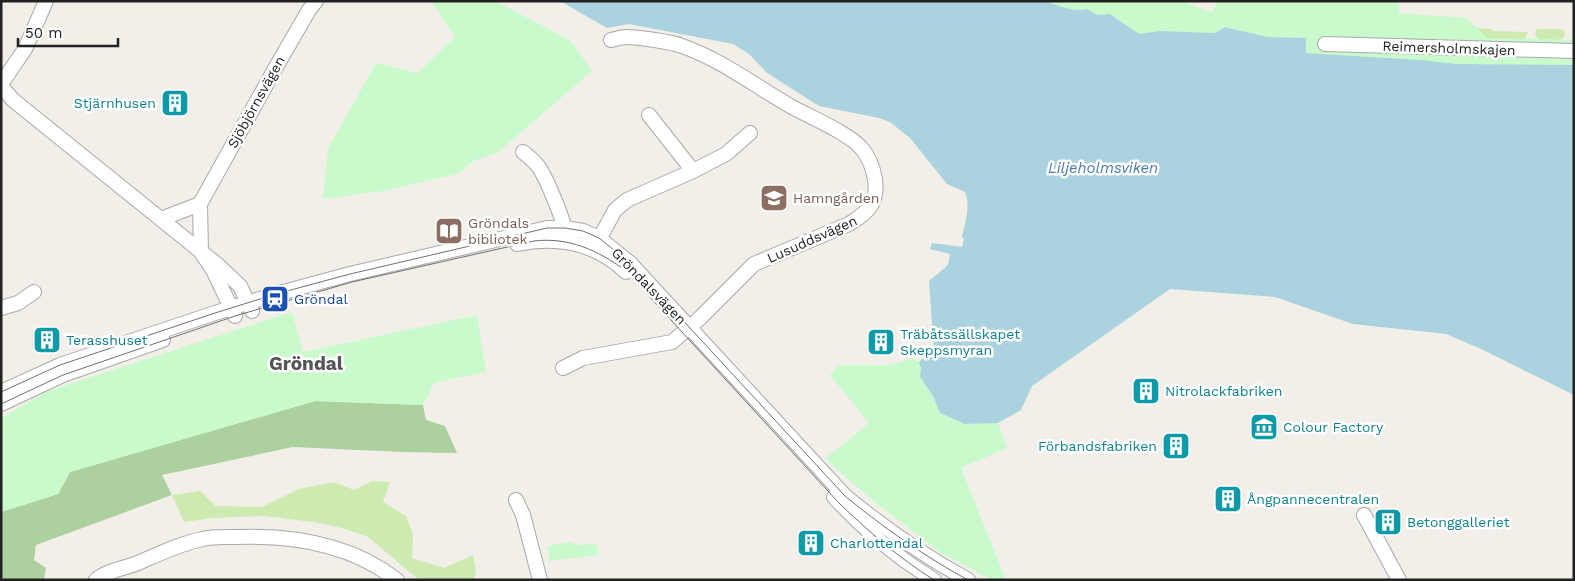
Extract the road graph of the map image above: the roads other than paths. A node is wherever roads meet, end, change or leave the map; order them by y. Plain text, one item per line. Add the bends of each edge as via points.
1 (46, 1) edge
2 (316, 1) edge
3 (611, 40) dead end
4 (1325, 44) dead end
5 (1574, 51) edge
6 (1, 85) edge
7 (649, 115) dead end
8 (750, 133) dead end
9 (523, 152) dead end
10 (693, 172) junction
11 (200, 204) junction
12 (161, 219) junction
13 (566, 235) junction
14 (596, 244) junction
15 (202, 252) junction
16 (34, 292) dead end
17 (251, 307) junction
18 (1, 308) edge
19 (233, 312) junction
20 (686, 330) junction
21 (563, 368) dead end
22 (1, 392) edge
23 (1, 404) edge
24 (516, 500) dead end
25 (1364, 515) dead end
26 (122, 574) edge
27 (960, 578) edge
28 (96, 580) edge
29 (397, 580) edge
30 (540, 580) edge
31 (934, 580) edge
32 (1399, 580) edge

1 - 6 street via 25,49
2 - 11 street, Sjöbjörnsvägen
3 - 20 street, Lusuddsvägen via 625,37 681,46 728,67 846,136 863,149 873,169 875,196 861,217 754,264
4 - 5 street, Reimersholmskajen
6 - 12 street via 14,100
7 - 10 street
8 - 10 street via 726,154
9 - 13 street via 538,166
10 - 14 street via 627,200 615,210
11 - 12 street
11 - 15 street
12 - 15 street
13 - 14 street, Gröndalsvägen via 583,231
13 - 17 street, Gröndalsvägen via 547,228 518,234 350,274
14 - 20 street, Gröndalsvägen via 630,263
15 - 17 street via 240,286
15 - 19 street
16 - 18 street via 18,303
17 - 19 street, Gröndalsvägen
19 - 22 street, Gröndalsvägen via 60,365
19 - 23 street, Gröndalsvägen via 63,376
20 - 21 street, Lusuddsvägen via 672,342 583,358
20 - 27 street, Gröndalsvägen via 845,496 906,544
20 - 31 street, Gröndalsvägen via 838,502 871,533
24 - 30 street
25 - 32 street
26 - 28 street via 101,574
26 - 29 street via 203,539 254,536 320,544 372,564

